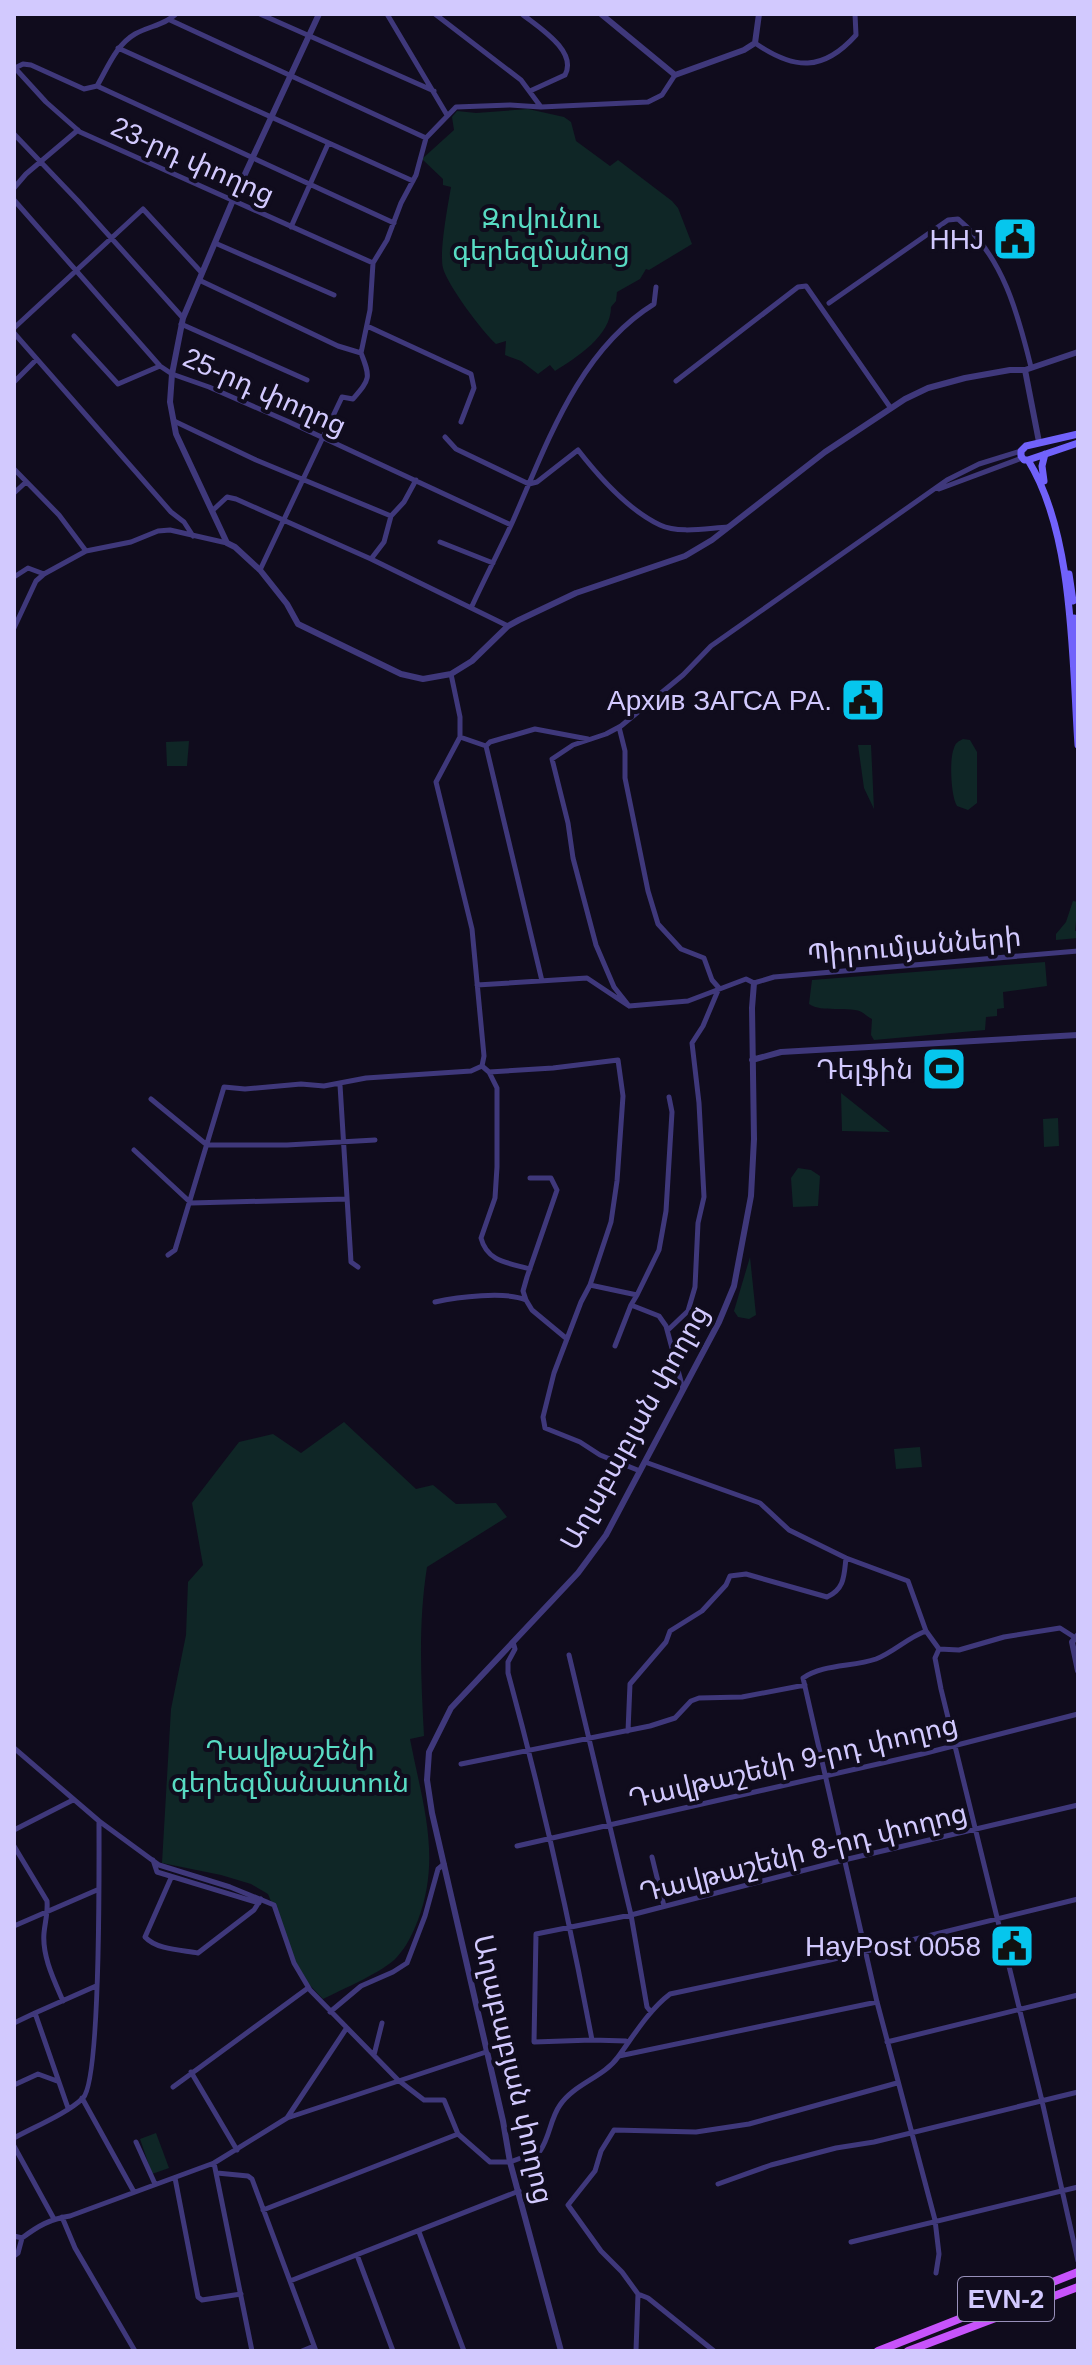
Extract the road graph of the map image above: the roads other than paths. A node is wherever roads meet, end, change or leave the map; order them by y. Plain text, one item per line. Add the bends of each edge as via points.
1 (176, 14) edge
2 (260, 14) edge
3 (319, 14) edge
4 (387, 14) edge
5 (435, 14) edge
6 (522, 14) edge
7 (601, 14) edge
8 (759, 14) edge
9 (855, 14) edge
10 (170, 20) junction
11 (309, 36) junction
12 (755, 43) junction
13 (118, 48) junction
14 (15, 68) edge
15 (675, 75) junction
16 (290, 77) junction
17 (97, 86) junction
18 (434, 91) junction
19 (530, 91) junction
20 (541, 107) junction
21 (447, 115) junction
22 (271, 119) junction
23 (78, 130) junction
24 (14, 134) edge
25 (426, 138) junction
26 (328, 144) junction
27 (253, 160) junction
28 (42, 163) junction
29 (413, 181) junction
30 (308, 185) junction
31 (14, 188) edge
32 (14, 200) edge
33 (233, 200) junction
34 (394, 223) junction
35 (291, 227) junction
36 (110, 237) junction
37 (215, 243) junction
38 (373, 263) junction
39 (76, 269) junction
40 (201, 277) junction
41 (656, 287) dead end
42 (334, 295) dead end
43 (829, 303) dead end
44 (182, 321) junction
45 (367, 326) junction
46 (14, 330) edge
47 (74, 336) dead end
48 (1078, 352) edge
49 (361, 353) junction
50 (37, 359) junction
51 (160, 366) junction
52 (1028, 369) junction
53 (172, 374) junction
54 (307, 380) dead end
55 (676, 381) dead end
56 (14, 382) edge
57 (890, 407) junction
58 (173, 421) junction
59 (461, 422) dead end
60 (1078, 434) edge
61 (445, 437) dead end
62 (322, 439) junction
63 (1044, 442) junction
64 (1078, 443) edge
65 (1048, 452) junction
66 (1024, 456) junction
67 (14, 469) edge
68 (303, 479) junction
69 (416, 480) junction
70 (26, 482) junction
71 (529, 484) junction
72 (14, 493) edge
73 (212, 511) junction
74 (391, 516) junction
75 (284, 520) junction
76 (511, 525) junction
77 (728, 527) junction
78 (193, 536) junction
79 (440, 542) dead end
80 (227, 543) junction
81 (86, 551) junction
82 (371, 559) junction
83 (493, 563) junction
84 (260, 570) junction
85 (44, 574) junction
86 (14, 577) edge
87 (472, 606) junction
88 (508, 626) junction
89 (14, 628) edge
90 (1078, 667) edge
91 (451, 674) junction
92 (619, 727) junction
93 (460, 737) junction
94 (589, 740) junction
95 (1078, 745) edge
96 (486, 746) junction
97 (1078, 951) edge
98 (542, 981) junction
99 (754, 983) junction
100 (477, 985) junction
101 (719, 988) junction
102 (629, 1006) junction
103 (1078, 1035) edge
104 (752, 1060) junction
105 (482, 1066) junction
106 (489, 1072) junction
107 (340, 1085) junction
108 (669, 1097) dead end
109 (151, 1099) dead end
110 (375, 1140) dead end
111 (344, 1141) junction
112 (207, 1145) junction
113 (134, 1150) dead end
114 (530, 1178) dead end
115 (347, 1199) junction
116 (191, 1203) junction
117 (168, 1255) dead end
118 (358, 1267) dead end
119 (530, 1269) junction
120 (590, 1285) junction
121 (637, 1295) junction
122 (526, 1300) junction
123 (435, 1302) dead end
124 (631, 1305) junction
125 (668, 1330) junction
126 (567, 1339) junction
127 (615, 1346) dead end
128 (683, 1389) junction
129 (645, 1462) junction
130 (640, 1471) junction
131 (846, 1558) junction
132 (926, 1631) junction
133 (1076, 1636) edge
134 (513, 1642) junction
135 (939, 1649) junction
136 (569, 1655) dead end
137 (1078, 1671) edge
138 (805, 1685) junction
139 (1078, 1714) edge
140 (628, 1731) junction
141 (591, 1740) junction
142 (954, 1745) junction
143 (14, 1748) edge
144 (529, 1752) junction
145 (461, 1764) dead end
146 (824, 1775) junction
147 (73, 1800) junction
148 (1078, 1805) edge
149 (99, 1821) junction
150 (610, 1826) junction
151 (977, 1829) junction
152 (14, 1830) edge
153 (549, 1839) junction
154 (14, 1846) edge
155 (517, 1846) dead end
156 (652, 1857) dead end
157 (153, 1860) junction
158 (844, 1860) junction
159 (444, 1864) junction
160 (171, 1878) junction
161 (98, 1889) junction
162 (1078, 1899) edge
163 (260, 1901) junction
164 (664, 1907) junction
165 (48, 1911) junction
166 (631, 1915) junction
167 (999, 1919) junction
168 (14, 1926) edge
169 (570, 1928) junction
170 (865, 1950) junction
171 (96, 1986) junction
172 (308, 1988) junction
173 (1078, 1995) edge
174 (63, 2001) junction
175 (877, 2002) junction
176 (1020, 2008) junction
177 (330, 2012) junction
178 (651, 2012) junction
179 (35, 2013) junction
180 (14, 2023) edge
181 (382, 2023) dead end
182 (346, 2029) junction
183 (592, 2040) junction
184 (627, 2041) junction
185 (887, 2042) junction
186 (486, 2052) junction
187 (373, 2056) junction
188 (619, 2056) junction
189 (191, 2072) junction
190 (398, 2080) junction
191 (57, 2081) junction
192 (897, 2083) junction
193 (14, 2085) edge
194 (173, 2087) dead end
195 (1078, 2092) edge
196 (82, 2098) junction
197 (1042, 2101) junction
198 (68, 2108) junction
199 (287, 2118) junction
200 (911, 2132) junction
201 (458, 2134) junction
202 (14, 2138) edge
203 (136, 2142) dead end
204 (14, 2146) edge
205 (237, 2150) junction
206 (510, 2162) junction
207 (214, 2163) junction
208 (217, 2173) junction
209 (175, 2177) junction
210 (155, 2184) junction
211 (718, 2184) dead end
212 (1078, 2187) edge
213 (519, 2191) junction
214 (1062, 2191) junction
215 (134, 2192) junction
216 (263, 2210) junction
217 (62, 2217) junction
218 (54, 2219) junction
219 (935, 2220) junction
220 (419, 2232) junction
221 (14, 2236) edge
222 (22, 2238) junction
223 (851, 2242) dead end
224 (357, 2254) junction
225 (14, 2256) edge
226 (1078, 2261) edge
227 (1078, 2272) edge
228 (936, 2273) dead end
229 (290, 2281) junction
230 (1078, 2287) edge
231 (1078, 2293) edge
232 (241, 2294) junction
233 (638, 2294) junction
234 (1023, 2308) junction
235 (935, 2328) junction
236 (940, 2338) junction
237 (315, 2349) edge
238 (135, 2351) edge
239 (252, 2351) edge
240 (302, 2351) edge
241 (393, 2351) edge
242 (464, 2351) edge
243 (561, 2351) edge
244 (636, 2351) edge
245 (714, 2351) edge
246 (878, 2351) edge
247 (908, 2351) edge

1 - 10 street
2 - 11 street
3 - 11 street
4 - 18 street
5 - 19 street
6 - 19 street via 552,39 568,63 565,75
7 - 15 street
8 - 12 street
9 - 12 street via 856,35 823,62 780,58
10 - 13 street
10 - 16 street
11 - 16 street
11 - 18 street
12 - 15 street
13 - 17 street
13 - 22 street
14 - 17 street via 31,65 84,89
14 - 23 street, 23-րդ փողոց
15 - 20 street via 662,95 648,102
16 - 22 street
16 - 25 street
17 - 27 street
18 - 21 street
19 - 20 street
20 - 21 street via 456,107
21 - 25 street
22 - 26 street
22 - 27 street
23 - 28 street
23 - 33 street, 23-րդ փողոց
24 - 28 street
25 - 29 street
26 - 29 street
26 - 30 street
27 - 30 street
27 - 33 street
28 - 31 street
28 - 36 street
29 - 34 street
30 - 34 street
30 - 35 street
32 - 39 street, 25-րդ փողոց
33 - 35 street, 23-րդ փողոց
33 - 37 street
34 - 38 street
35 - 38 street, 23-րդ փողոց
36 - 39 street
36 - 40 street via 143,209
36 - 44 street
37 - 40 street
37 - 42 street
38 - 45 street
39 - 46 street
39 - 51 street, 25-րդ փողոց
40 - 44 street
40 - 49 street
41 - 71 street via 654,304 634,316 584,373
43 - 52 street via 948,220 958,219 1009,288
44 - 53 street
44 - 54 street
45 - 49 street
45 - 59 street via 471,374 473,395
46 - 50 street
47 - 51 street via 118,384
48 - 52 street
49 - 62 street via 368,381 353,399 342,397
50 - 56 street
50 - 78 street
51 - 53 street, 25-րդ փողոց
52 - 57 street via 928,388
52 - 63 street
53 - 58 street
53 - 62 street, 25-րդ փողոց
55 - 57 street via 806,286
57 - 77 street
58 - 68 street
58 - 73 street
60 - 63 main road
61 - 71 street via 456,449
62 - 68 street
62 - 69 street, 25-րդ փողոց
63 - 65 main road
63 - 66 main road
64 - 65 main road
65 - 66 main road
65 - 90 main road via 1043,475 1072,585
66 - 92 street via 979,464 947,480 711,646
66 - 95 main road via 1044,492 1067,585
67 - 70 street
68 - 74 street
68 - 75 street
69 - 74 street
69 - 76 street, 25-րդ փողոց
70 - 72 street
70 - 81 street
71 - 76 street
71 - 77 street via 578,450 616,494 661,526
73 - 75 street via 227,497
73 - 80 street
74 - 82 street via 384,542
75 - 82 street
75 - 84 street
76 - 83 street
77 - 88 street via 685,556 576,593
78 - 80 street
78 - 81 street via 158,531
79 - 83 street
80 - 84 street
81 - 85 street
82 - 87 street
83 - 87 street
84 - 91 street via 298,624 401,674 423,679
85 - 86 street via 28,568
85 - 89 street
87 - 88 street
88 - 91 street
91 - 93 street
92 - 94 street
92 - 101 street via 625,778 658,924 681,949 704,958
93 - 96 street
93 - 100 street via 436,782 472,929
94 - 96 street via 535,729
94 - 102 street via 552,759 596,945 614,987
96 - 98 street
97 - 99 street, Պիրումյանների via 774,977
98 - 100 street
98 - 102 street via 587,978
99 - 101 street, Պիրումյանների via 746,979
99 - 104 street, Աղաբաբյան փողոց
100 - 105 street
101 - 102 street, Պիրումյանների via 688,1001
101 - 125 street via 692,1043 704,1197 695,1287 688,1311
103 - 104 street via 781,1052
104 - 128 street, Աղաբաբյան փողոց via 748,1224 734,1286
105 - 106 street
105 - 107 street
106 - 119 street via 497,1088 497,1167 495,1198 481,1238 487,1254
106 - 120 street via 618,1060 623,1096 617,1181 611,1222
107 - 111 street
107 - 112 street via 224,1087
108 - 121 street via 666,1211 659,1250
109 - 112 street
110 - 111 street
111 - 112 street
111 - 115 street
112 - 116 street
113 - 116 street
114 - 119 street via 551,1178 557,1190
115 - 116 street
115 - 118 street via 351,1262
116 - 117 street via 175,1250
119 - 122 street via 523,1291
120 - 121 street
120 - 126 street
121 - 124 street
122 - 123 street via 464,1297
122 - 126 street
124 - 125 street via 659,1316
124 - 127 street
125 - 128 street
126 - 130 street via 550,1383 545,1428
128 - 129 street, Աղաբաբյան փողոց
129 - 130 street, Աղաբաբյան փողոց
129 - 131 street via 760,1503 789,1530
130 - 134 street, Աղաբաբյան փողոց via 606,1535 578,1573
131 - 132 street via 908,1581
131 - 140 street via 844,1580 827,1597 746,1574 730,1576 702,1611 670,1631 630,1684
132 - 135 street
132 - 138 street via 874,1660 807,1675
133 - 135 street via 1060,1628 959,1650
133 - 137 street via 1072,1646
134 - 144 street via 508,1673
134 - 159 street, Աղաբաբյան փողոց via 451,1708 429,1752 427,1780
135 - 142 street via 935,1658
136 - 141 street
138 - 140 street via 742,1697 699,1698 675,1718
138 - 146 street
139 - 142 street, Դավթաշենի 9-րդ փողոց
140 - 141 street
141 - 144 street
141 - 150 street
142 - 146 street, Դավթաշենի 9-րդ փողոց
142 - 151 street
143 - 147 street
144 - 145 street
144 - 153 street
146 - 150 street, Դավթաշենի 9-րդ փողոց
146 - 158 street
147 - 149 street
147 - 152 street
148 - 151 street, Դավթաշենի 8-րդ փողոց
149 - 157 street
149 - 161 street
150 - 153 street, Դավթաշենի 9-րդ փողոց
150 - 166 street
151 - 158 street, Դավթաշենի 8-րդ փողոց
151 - 167 street
153 - 155 street, Դավթաշենի 9-րդ փողոց
153 - 169 street
154 - 165 street
156 - 164 street
157 - 160 street via 156,1871
157 - 163 street
158 - 164 street, Դավթաշենի 8-րդ փողոց
158 - 170 street
159 - 177 street via 407,1963 361,1986
159 - 186 street, Աղաբաբյան փողոց
160 - 163 street
160 - 163 street via 145,1937 160,1946 198,1953
161 - 165 street
161 - 171 street
162 - 167 street
163 - 172 street via 274,1905
164 - 166 street, Դավթաշենի 8-րդ փողոց
165 - 168 street
165 - 174 street via 43,1936
166 - 169 street, Դավթաշենի 8-րդ փողոց
166 - 178 street
167 - 170 street
167 - 176 street
169 - 183 street
169 - 183 street, Դավթաշենի 8-րդ փողոց via 536,1934 534,2042
170 - 175 street
170 - 178 street via 670,1994
171 - 174 street
171 - 196 street via 95,2043
172 - 177 street
172 - 189 street
173 - 176 street
174 - 179 street
175 - 185 street
175 - 188 street
176 - 185 street
176 - 197 street
177 - 182 street
178 - 184 street
179 - 180 street
179 - 191 street
181 - 187 street
182 - 187 street
182 - 199 street
183 - 184 street
184 - 188 street
185 - 192 street
186 - 190 street
186 - 206 street, Աղաբաբյան փողոց
187 - 190 street
188 - 206 street via 565,2098 540,2151
189 - 194 street
189 - 205 street
190 - 199 street
190 - 201 street via 424,2100 444,2100
191 - 193 street via 38,2074
191 - 198 street
192 - 200 street
192 - 233 street via 749,2124 696,2132 614,2130 595,2171 568,2205
195 - 197 street
196 - 198 street
196 - 215 street
197 - 200 street
197 - 214 street
198 - 202 street
199 - 205 street
200 - 211 street via 771,2165
200 - 219 street
201 - 206 street via 490,2162
201 - 216 street
203 - 210 street
204 - 218 street
205 - 207 street
206 - 213 street, Աղաբաբյան փողոց
207 - 208 street
207 - 209 street
208 - 216 street via 252,2179
208 - 232 street
209 - 210 street
209 - 232 street via 198,2297
210 - 215 street
212 - 214 street
213 - 220 street
213 - 243 street, Աղաբաբյան փողոց
214 - 219 street
214 - 226 street
215 - 217 street
216 - 229 street
217 - 218 street
217 - 238 street
218 - 222 street
219 - 223 street
219 - 228 street
220 - 224 street
220 - 242 street
221 - 222 street
222 - 225 street
224 - 229 street
224 - 241 street
227 - 235 main road, EVN-2
229 - 237 street
230 - 234 main road, EVN-2
231 - 234 main road
232 - 239 street
233 - 244 street
233 - 245 street
234 - 236 main road, EVN-2
235 - 236 main road
235 - 246 main road, EVN-2
236 - 247 main road, EVN-2
237 - 240 street

